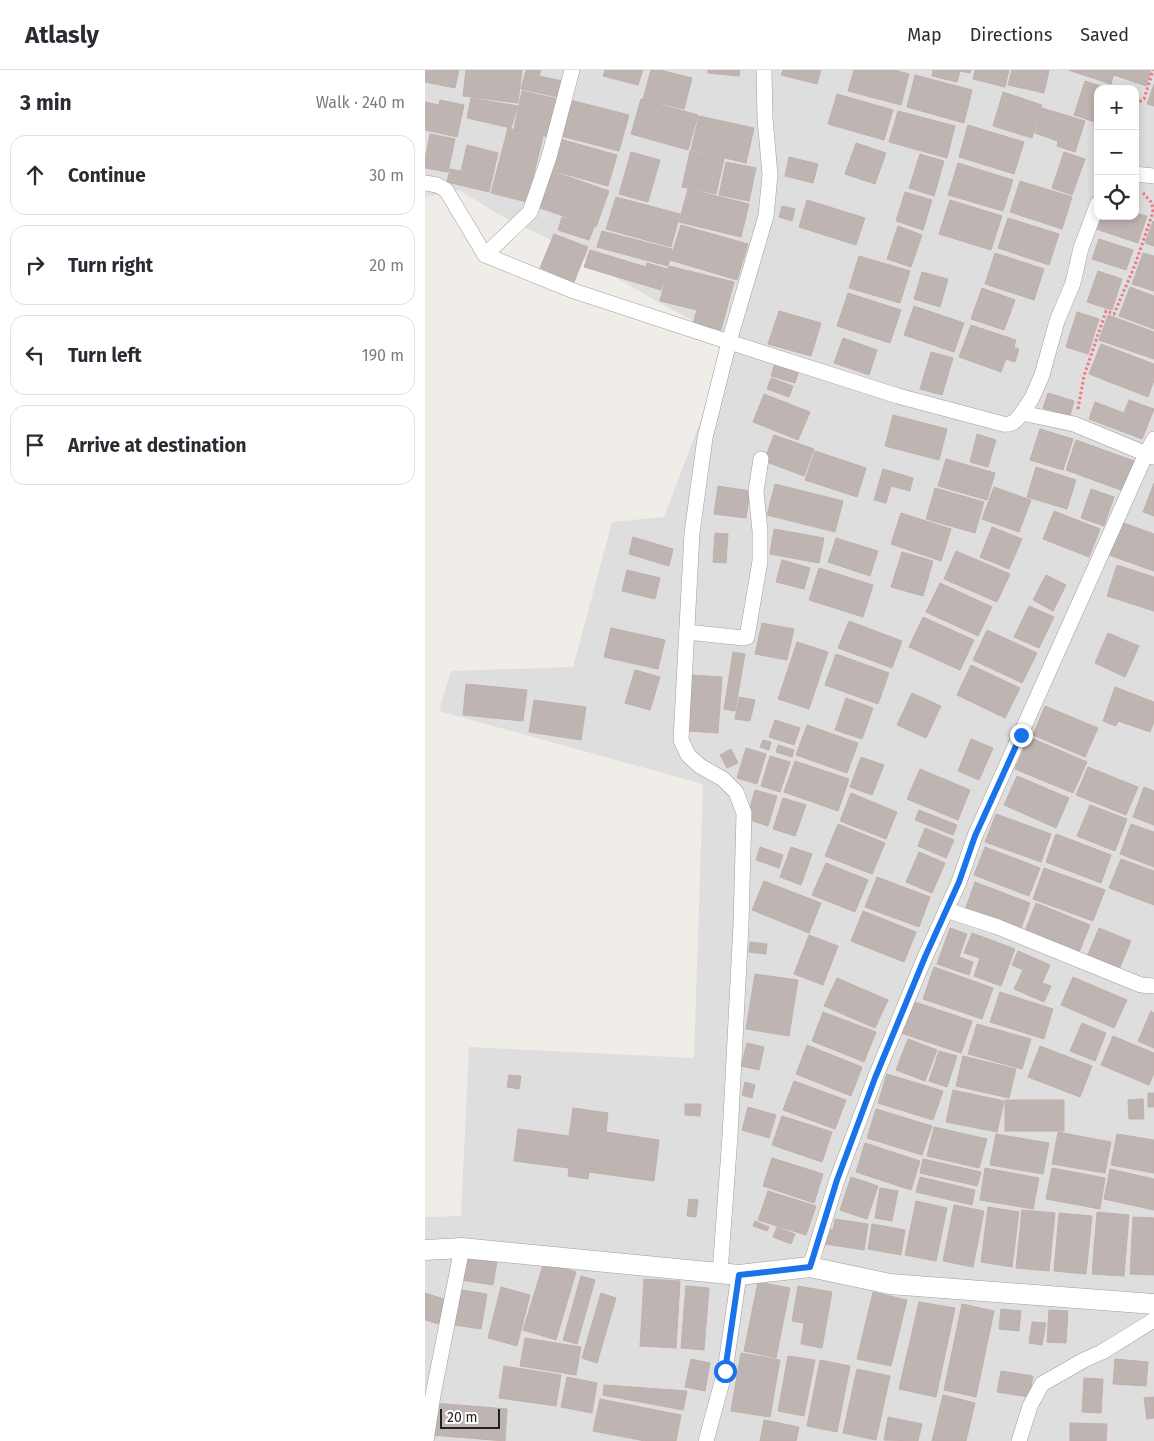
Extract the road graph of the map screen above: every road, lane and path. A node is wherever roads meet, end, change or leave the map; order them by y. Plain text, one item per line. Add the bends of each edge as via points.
1 (571, 70) edge
2 (763, 70) edge
3 (1153, 70) edge
4 (1139, 101) edge
5 (1139, 174) edge
6 (1154, 176) edge
7 (425, 183) edge
8 (1141, 191) dead end
9 (1094, 214) edge
10 (485, 254) junction
11 (729, 342) junction
12 (1022, 413) junction
13 (1074, 424) junction
14 (1154, 439) edge
15 (1150, 456) edge
16 (761, 459) dead end
17 (687, 632) junction
18 (946, 910) junction
19 (1154, 986) edge
20 (462, 1248) junction
21 (425, 1250) edge
22 (810, 1267) junction
23 (729, 1274) junction
24 (1154, 1304) edge
25 (1154, 1320) edge
26 (426, 1441) edge
27 (706, 1441) edge
28 (1019, 1441) edge

1 - 10 street via 549,157 530,212
2 - 11 street via 769,196
3 - 4 path
5 - 6 street
7 - 10 street via 447,190
8 - 13 path via 1153,202 1152,216 1114,314 1106,311 1084,376
9 - 12 street via 1042,375
10 - 11 street via 574,291
11 - 12 street via 898,396 1003,424 1010,425
11 - 17 street via 705,438 692,533
12 - 13 street
13 - 15 street
14 - 15 street
15 - 18 street via 990,802
16 - 17 street via 756,491 761,532 760,561 747,637
17 - 23 street via 681,740 688,755 736,792 744,813 731,1126
18 - 19 street via 998,927 1141,985
18 - 22 street via 875,1078 837,1180
20 - 21 street
20 - 23 street
20 - 26 street
22 - 23 street
22 - 24 street via 890,1284
23 - 27 street via 725,1371
25 - 28 street via 1042,1384 1030,1406

